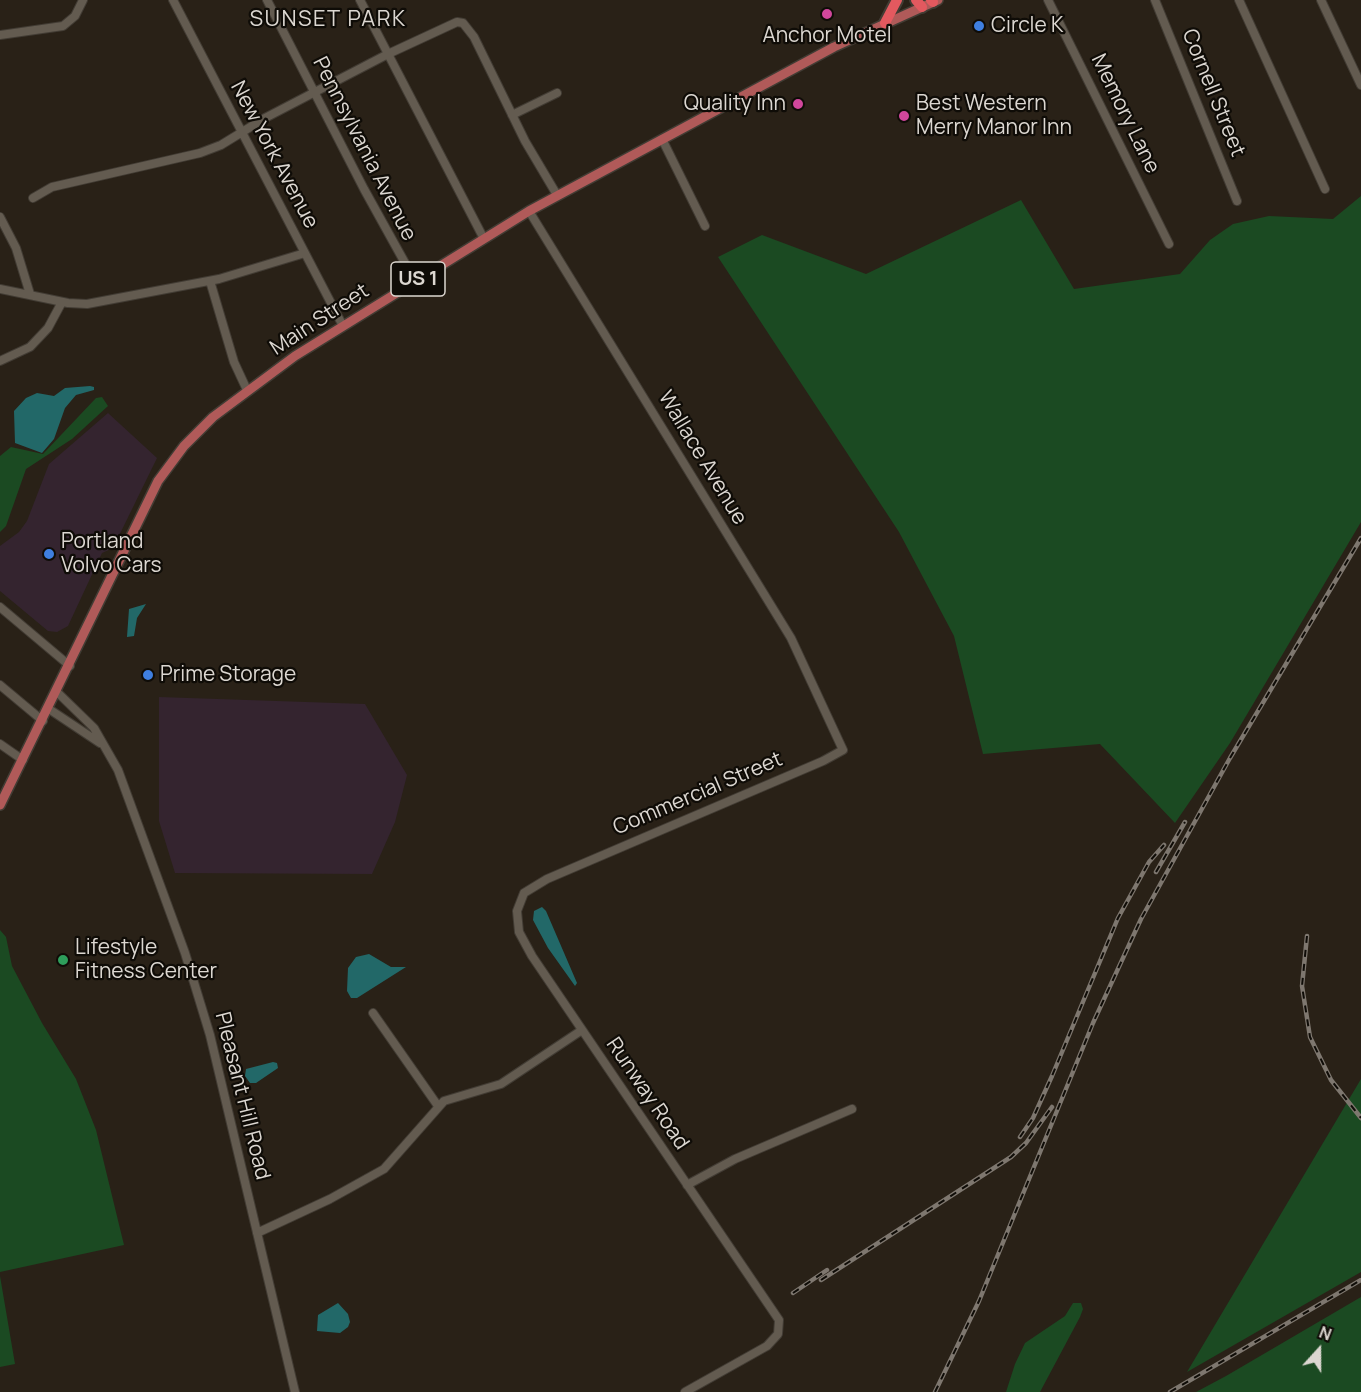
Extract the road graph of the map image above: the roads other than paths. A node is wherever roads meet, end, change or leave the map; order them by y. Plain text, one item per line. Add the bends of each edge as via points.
1 (83, 0) edge
2 (173, 0) edge
3 (267, 0) edge
4 (360, 0) edge
5 (897, 0) edge
6 (1048, 0) edge
7 (1155, 0) edge
8 (1239, 0) edge
9 (1321, 0) edge
10 (928, 2) edge
11 (885, 23) junction
12 (0, 35) edge
13 (388, 54) junction
14 (1361, 85) edge
15 (315, 93) junction
16 (557, 93) dead end
17 (512, 115) junction
18 (241, 133) junction
19 (662, 139) junction
20 (1325, 189) dead end
21 (557, 195) junction
22 (33, 198) dead end
23 (1237, 201) dead end
24 (529, 211) junction
25 (0, 217) edge
26 (705, 226) dead end
27 (483, 237) junction
28 (1169, 244) dead end
29 (305, 254) junction
30 (210, 281) junction
31 (415, 281) junction
32 (0, 289) edge
33 (30, 294) junction
34 (62, 302) junction
35 (343, 326) junction
36 (0, 361) edge
37 (247, 390) junction
38 (0, 607) edge
39 (70, 666) junction
40 (0, 685) edge
41 (57, 692) junction
42 (49, 709) junction
43 (43, 721) junction
44 (835, 729) joint
45 (0, 744) edge
46 (106, 748) junction
47 (23, 760) junction
48 (0, 805) edge
49 (547, 879) joint
50 (374, 1013) dead end
51 (582, 1030) junction
52 (438, 1106) junction
53 (852, 1109) dead end
54 (687, 1185) junction
55 (257, 1233) junction
56 (295, 1392) edge
57 (685, 1392) edge

1 - 12 street via 75,16 63,26
2 - 18 street, New York Avenue
3 - 15 street, Pennsylvania Avenue
4 - 13 street
5 - 11 highway
6 - 28 street, Memory Lane
7 - 23 street, Cornell Street
8 - 20 street
9 - 14 street
10 - 11 main road, Main Street / US 1
11 - 19 main road, Main Street / US 1
13 - 15 street
13 - 17 street via 450,24 463,23
13 - 27 street
15 - 18 street
15 - 31 street, Pennsylvania Avenue
16 - 17 street
17 - 21 street
18 - 22 street via 200,153 52,187
18 - 29 street, New York Avenue
19 - 21 main road, Main Street / US 1
19 - 26 street
21 - 24 main road, Main Street / US 1
24 - 27 main road, Main Street / US 1
24 - 44 street, Wallace Avenue via 785,629
25 - 33 street via 16,248
27 - 31 main road, Main Street / US 1
29 - 30 street
29 - 35 street, New York Avenue
30 - 34 street via 96,303
30 - 37 street via 234,362
31 - 35 main road, Main Street / US 1
32 - 33 street
33 - 34 street
34 - 36 street via 48,328 30,347
35 - 37 main road, Main Street / US 1
37 - 39 main road, Main Street / US 1 via 202,426 166,469
38 - 39 street
39 - 41 main road, Main Street / US 1
40 - 43 street
41 - 42 main road, Main Street / US 1
41 - 46 street, Pleasant Hill Road via 84,716
42 - 43 main road, Main Street / US 1
42 - 46 street, Pleasant Hill Road
43 - 47 main road, Main Street / US 1
44 - 49 street, Commercial Street via 843,750 822,761
45 - 47 street
46 - 55 street, Pleasant Hill Road via 125,784 202,1006
47 - 48 main road, Main Street / US 1
49 - 51 street, Runway Road via 522,897 516,911 517,926 527,948
50 - 52 street
51 - 52 street via 501,1084
51 - 54 street, Runway Road
52 - 55 street via 384,1169
53 - 54 street via 735,1159
54 - 57 street, Runway Road via 779,1320 778,1334 767,1346
55 - 56 street, Pleasant Hill Road

